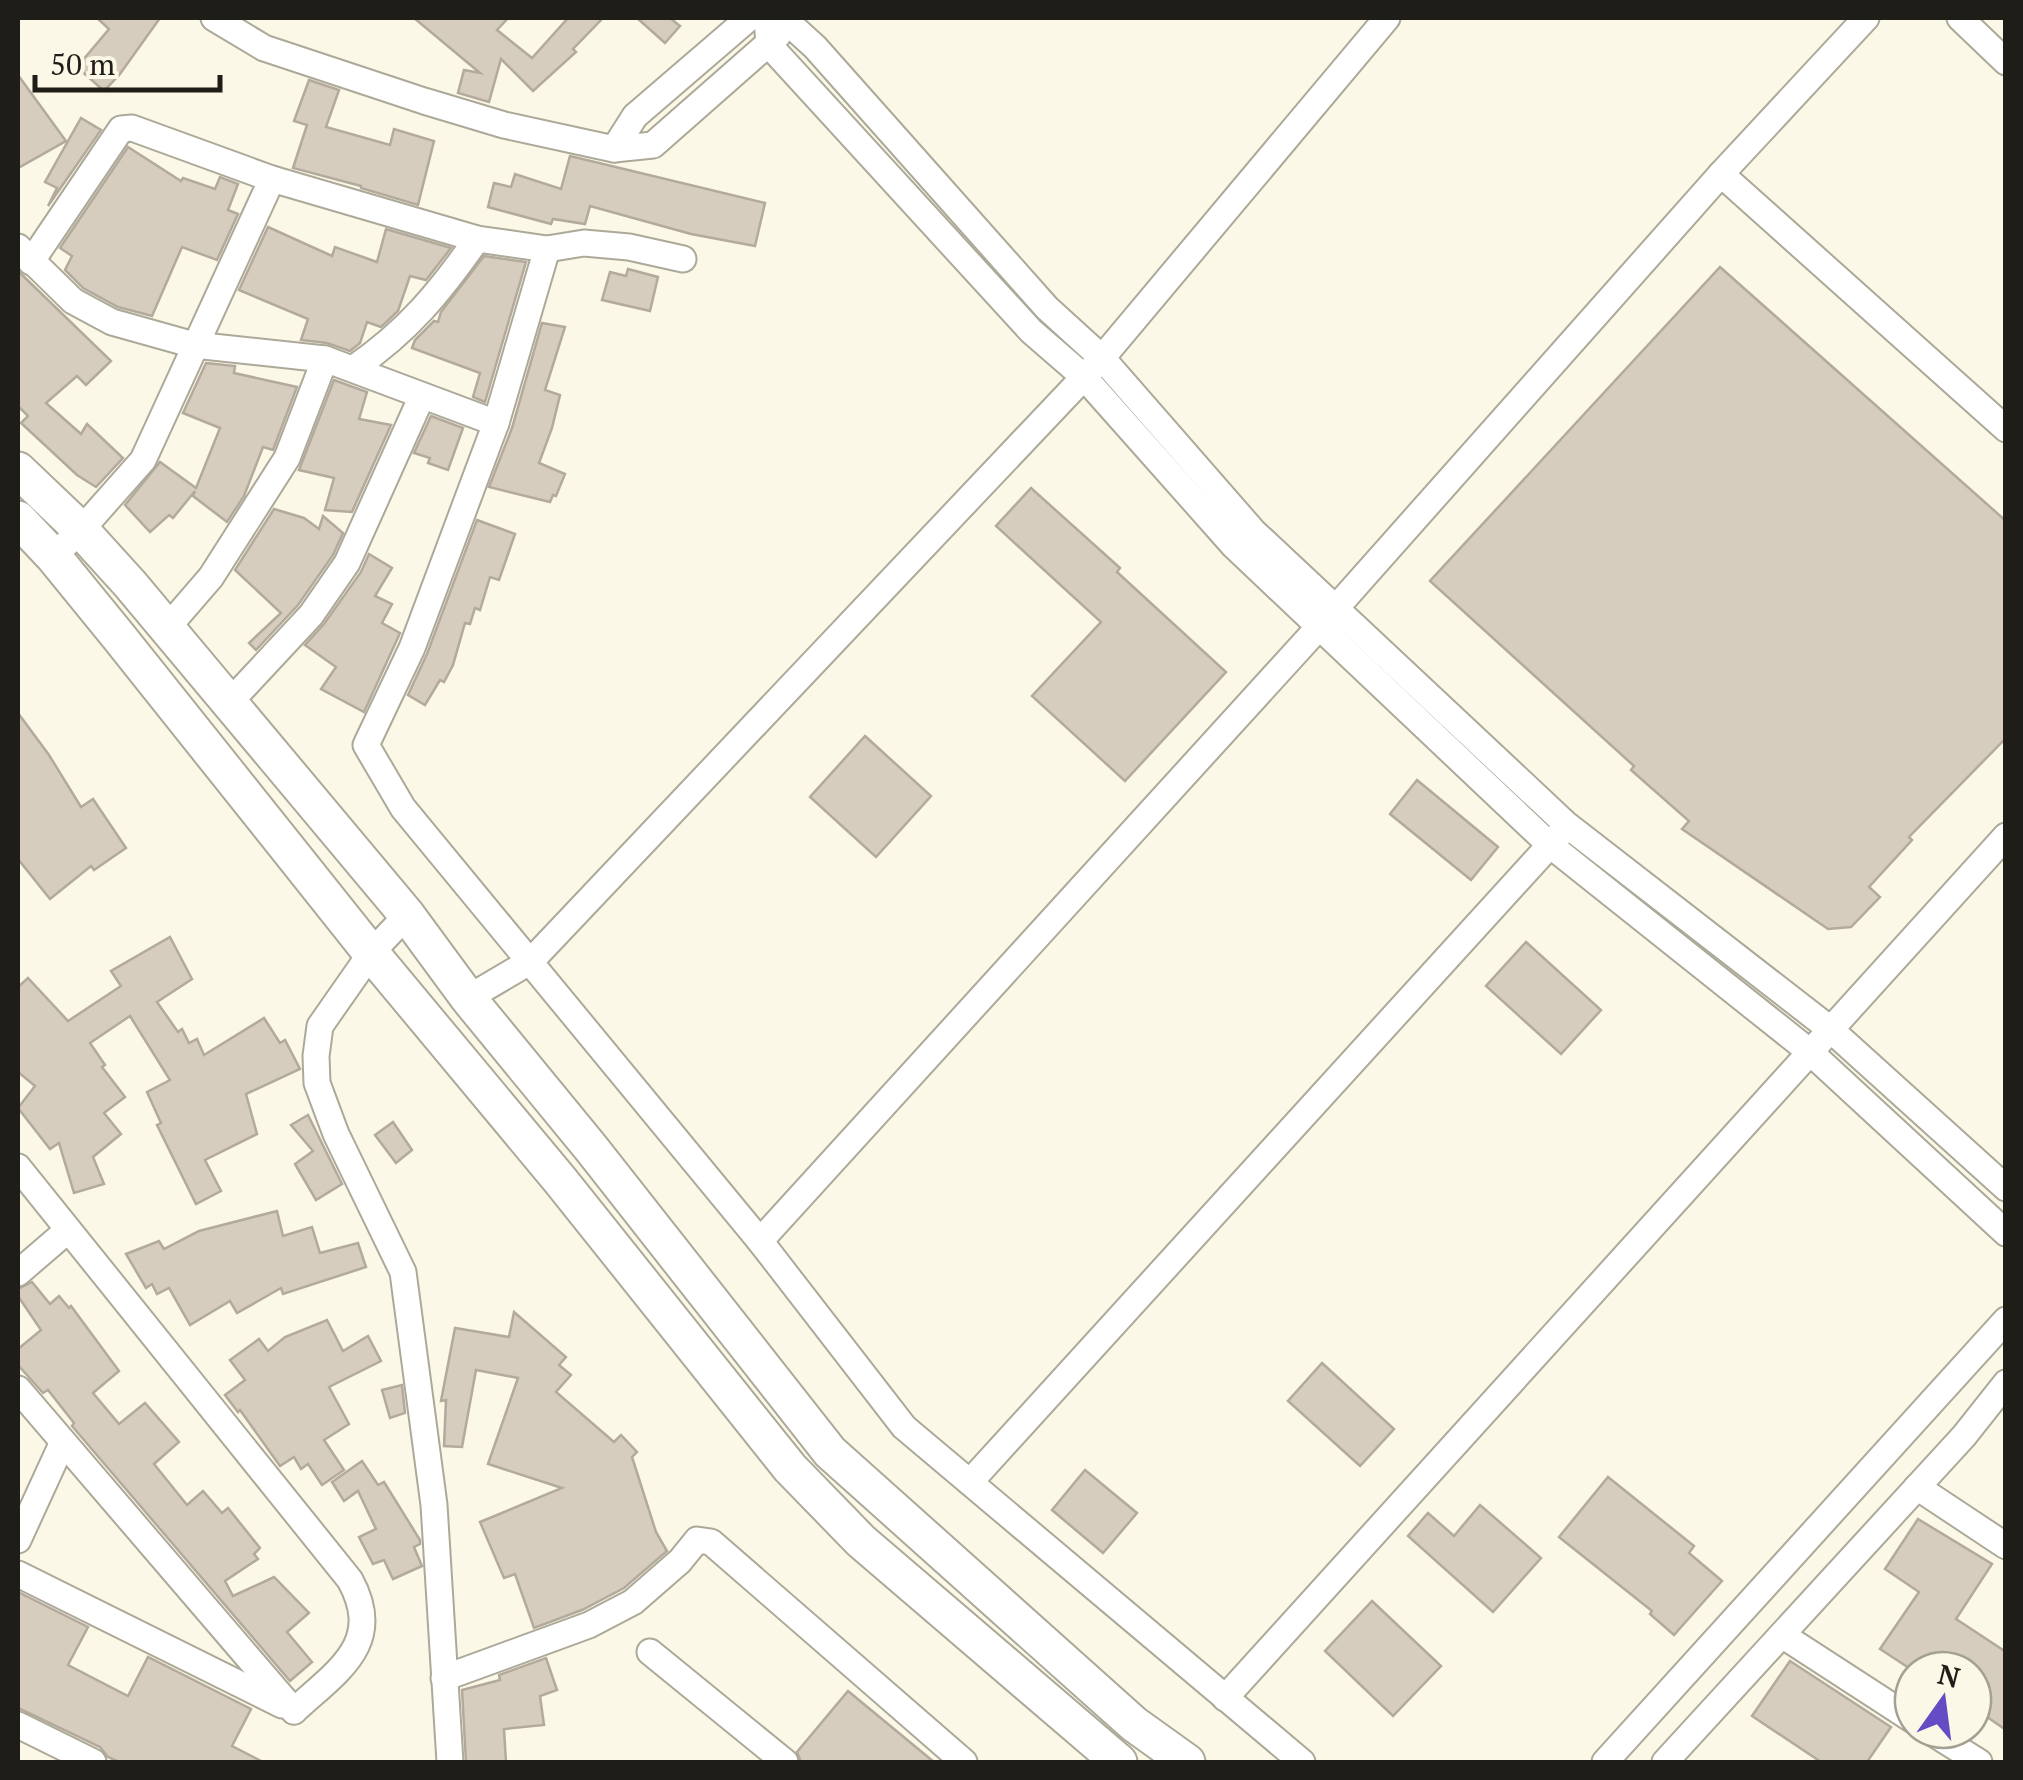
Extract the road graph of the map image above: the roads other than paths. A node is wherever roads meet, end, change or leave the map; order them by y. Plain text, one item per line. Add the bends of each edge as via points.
1 (214, 18) edge
2 (749, 18) edge
3 (1866, 18) edge
4 (1960, 18) edge
5 (784, 19) edge
6 (1380, 20) edge
7 (769, 44) junction
8 (2006, 62) edge
9 (614, 149) junction
10 (1721, 174) junction
11 (272, 178) junction
12 (477, 239) junction
13 (547, 249) junction
14 (24, 255) edge
15 (684, 259) dead end
16 (194, 346) junction
17 (324, 359) junction
18 (354, 368) junction
19 (1093, 368) junction
20 (422, 396) junction
21 (496, 423) junction
22 (2006, 429) edge
23 (18, 470) edge
24 (18, 520) edge
25 (81, 530) junction
26 (53, 556) junction
27 (1326, 618) junction
28 (167, 628) junction
29 (228, 703) junction
30 (1568, 825) junction
31 (2006, 836) edge
32 (1550, 845) junction
33 (407, 916) junction
34 (371, 953) junction
35 (531, 961) junction
36 (468, 998) junction
37 (1830, 1029) junction
38 (1810, 1052) junction
39 (18, 1167) edge
40 (2006, 1188) edge
41 (68, 1230) junction
42 (2006, 1233) edge
43 (760, 1241) junction
44 (18, 1273) edge
45 (2006, 1320) edge
46 (2006, 1383) edge
47 (18, 1390) edge
48 (62, 1444) junction
49 (970, 1482) junction
50 (1917, 1488) junction
51 (18, 1540) edge
52 (2006, 1546) edge
53 (18, 1574) edge
54 (1782, 1635) junction
55 (650, 1652) dead end
56 (444, 1678) junction
57 (1225, 1698) junction
58 (1893, 1707) edge
59 (294, 1711) junction
60 (18, 1724) edge
61 (93, 1762) edge
62 (450, 1762) edge
63 (784, 1762) edge
64 (964, 1762) edge
65 (1119, 1762) edge
66 (1187, 1762) edge
67 (1302, 1762) edge
68 (1605, 1762) edge
69 (1664, 1762) edge

1 - 9 street via 264,48 424,101
2 - 9 street via 634,116
3 - 10 street
4 - 8 street
5 - 7 street
5 - 19 street via 1047,308
6 - 19 street
7 - 9 street via 653,145
7 - 19 street via 1031,331
10 - 22 street
10 - 27 street
11 - 12 street
11 - 14 street via 120,129
11 - 16 street
12 - 13 street
12 - 18 street via 438,296 390,344
13 - 15 street via 584,243
13 - 21 street
14 - 16 street via 73,301 112,322
16 - 17 street
16 - 25 street via 143,460
17 - 18 street
17 - 28 street via 268,490 211,578
18 - 20 street
19 - 27 street via 1253,531
19 - 35 street
20 - 21 street
20 - 29 street via 346,562 311,615
21 - 35 street via 412,648 366,745 403,808
23 - 25 main road
24 - 26 main road
25 - 26 street
25 - 28 main road
26 - 34 main road
27 - 30 street
27 - 32 street
27 - 43 street
28 - 29 main road
29 - 33 main road
30 - 32 street
30 - 37 street
31 - 37 street
32 - 38 street
32 - 49 street
33 - 34 street
33 - 36 main road
34 - 56 street via 320,1026 317,1083 404,1272 434,1505
34 - 65 main road via 790,1468 861,1541
35 - 36 street
35 - 43 street
36 - 66 main road via 830,1452 1134,1724
37 - 38 street
37 - 40 street
38 - 42 street
38 - 57 street
39 - 41 street
41 - 44 street
41 - 59 street via 360,1599 355,1654
43 - 49 street via 904,1427
45 - 68 street
46 - 50 street
47 - 48 street
48 - 51 street
48 - 59 street
49 - 57 street
50 - 52 street
50 - 54 street
53 - 59 street
54 - 58 street
54 - 69 street
55 - 63 street
56 - 62 street
56 - 64 street via 633,1602 703,1539
57 - 67 street
60 - 61 street

